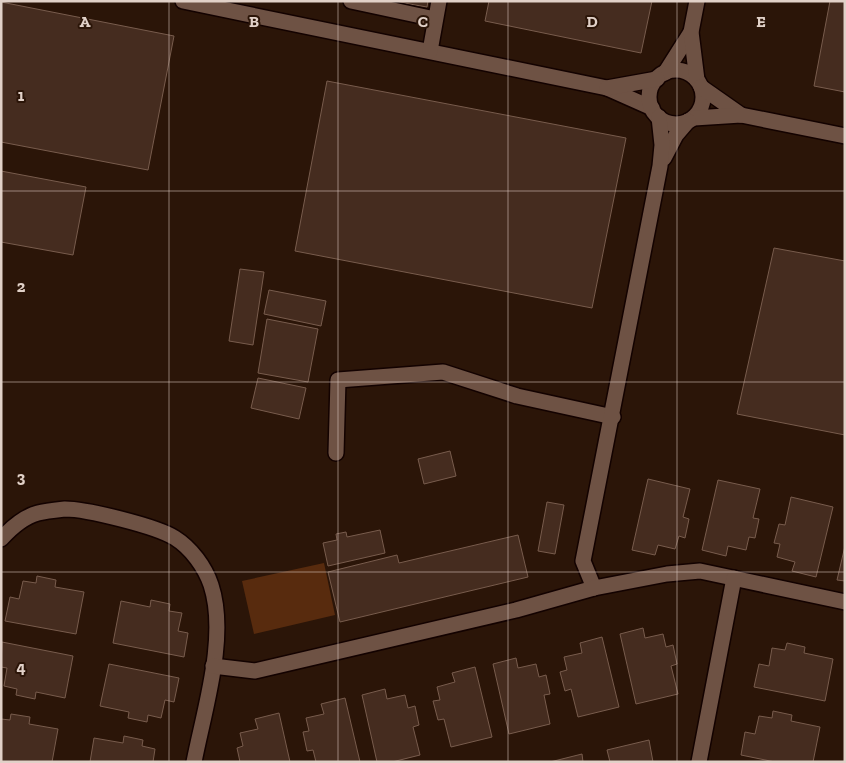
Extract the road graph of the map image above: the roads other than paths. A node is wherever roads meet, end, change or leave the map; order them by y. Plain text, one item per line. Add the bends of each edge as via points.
1 (183, 1) edge
2 (351, 1) edge
3 (439, 1) edge
4 (697, 1) edge
5 (436, 19) junction
6 (691, 32) junction
7 (430, 51) junction
8 (661, 76) junction
9 (699, 84) junction
10 (607, 88) junction
11 (656, 113) junction
12 (741, 115) junction
13 (691, 119) junction
14 (845, 136) edge
15 (660, 166) junction
16 (613, 417) junction
17 (336, 453) dead end
18 (1, 539) edge
19 (734, 578) junction
20 (594, 588) junction
21 (845, 602) edge
22 (213, 666) junction
23 (194, 762) edge
24 (699, 762) edge

1 - 7 street
2 - 5 street
3 - 5 street
4 - 6 street
5 - 7 street
6 - 8 street
6 - 9 street
7 - 10 street
8 - 9 street via 678,70 692,75
8 - 10 street
8 - 11 street via 650,96
9 - 12 street
9 - 13 street via 702,104
10 - 11 street
11 - 13 street via 670,123
11 - 15 street via 662,139
12 - 13 street
12 - 14 street
13 - 15 street via 676,135
15 - 16 street
16 - 17 street via 517,396 442,372 338,380
16 - 20 street via 583,561
18 - 22 street via 12,527 37,514 65,509 136,522 174,538 196,556 211,586 218,627
19 - 20 street via 692,572
19 - 21 street
19 - 24 street
20 - 22 street via 516,610 255,671
22 - 23 street

